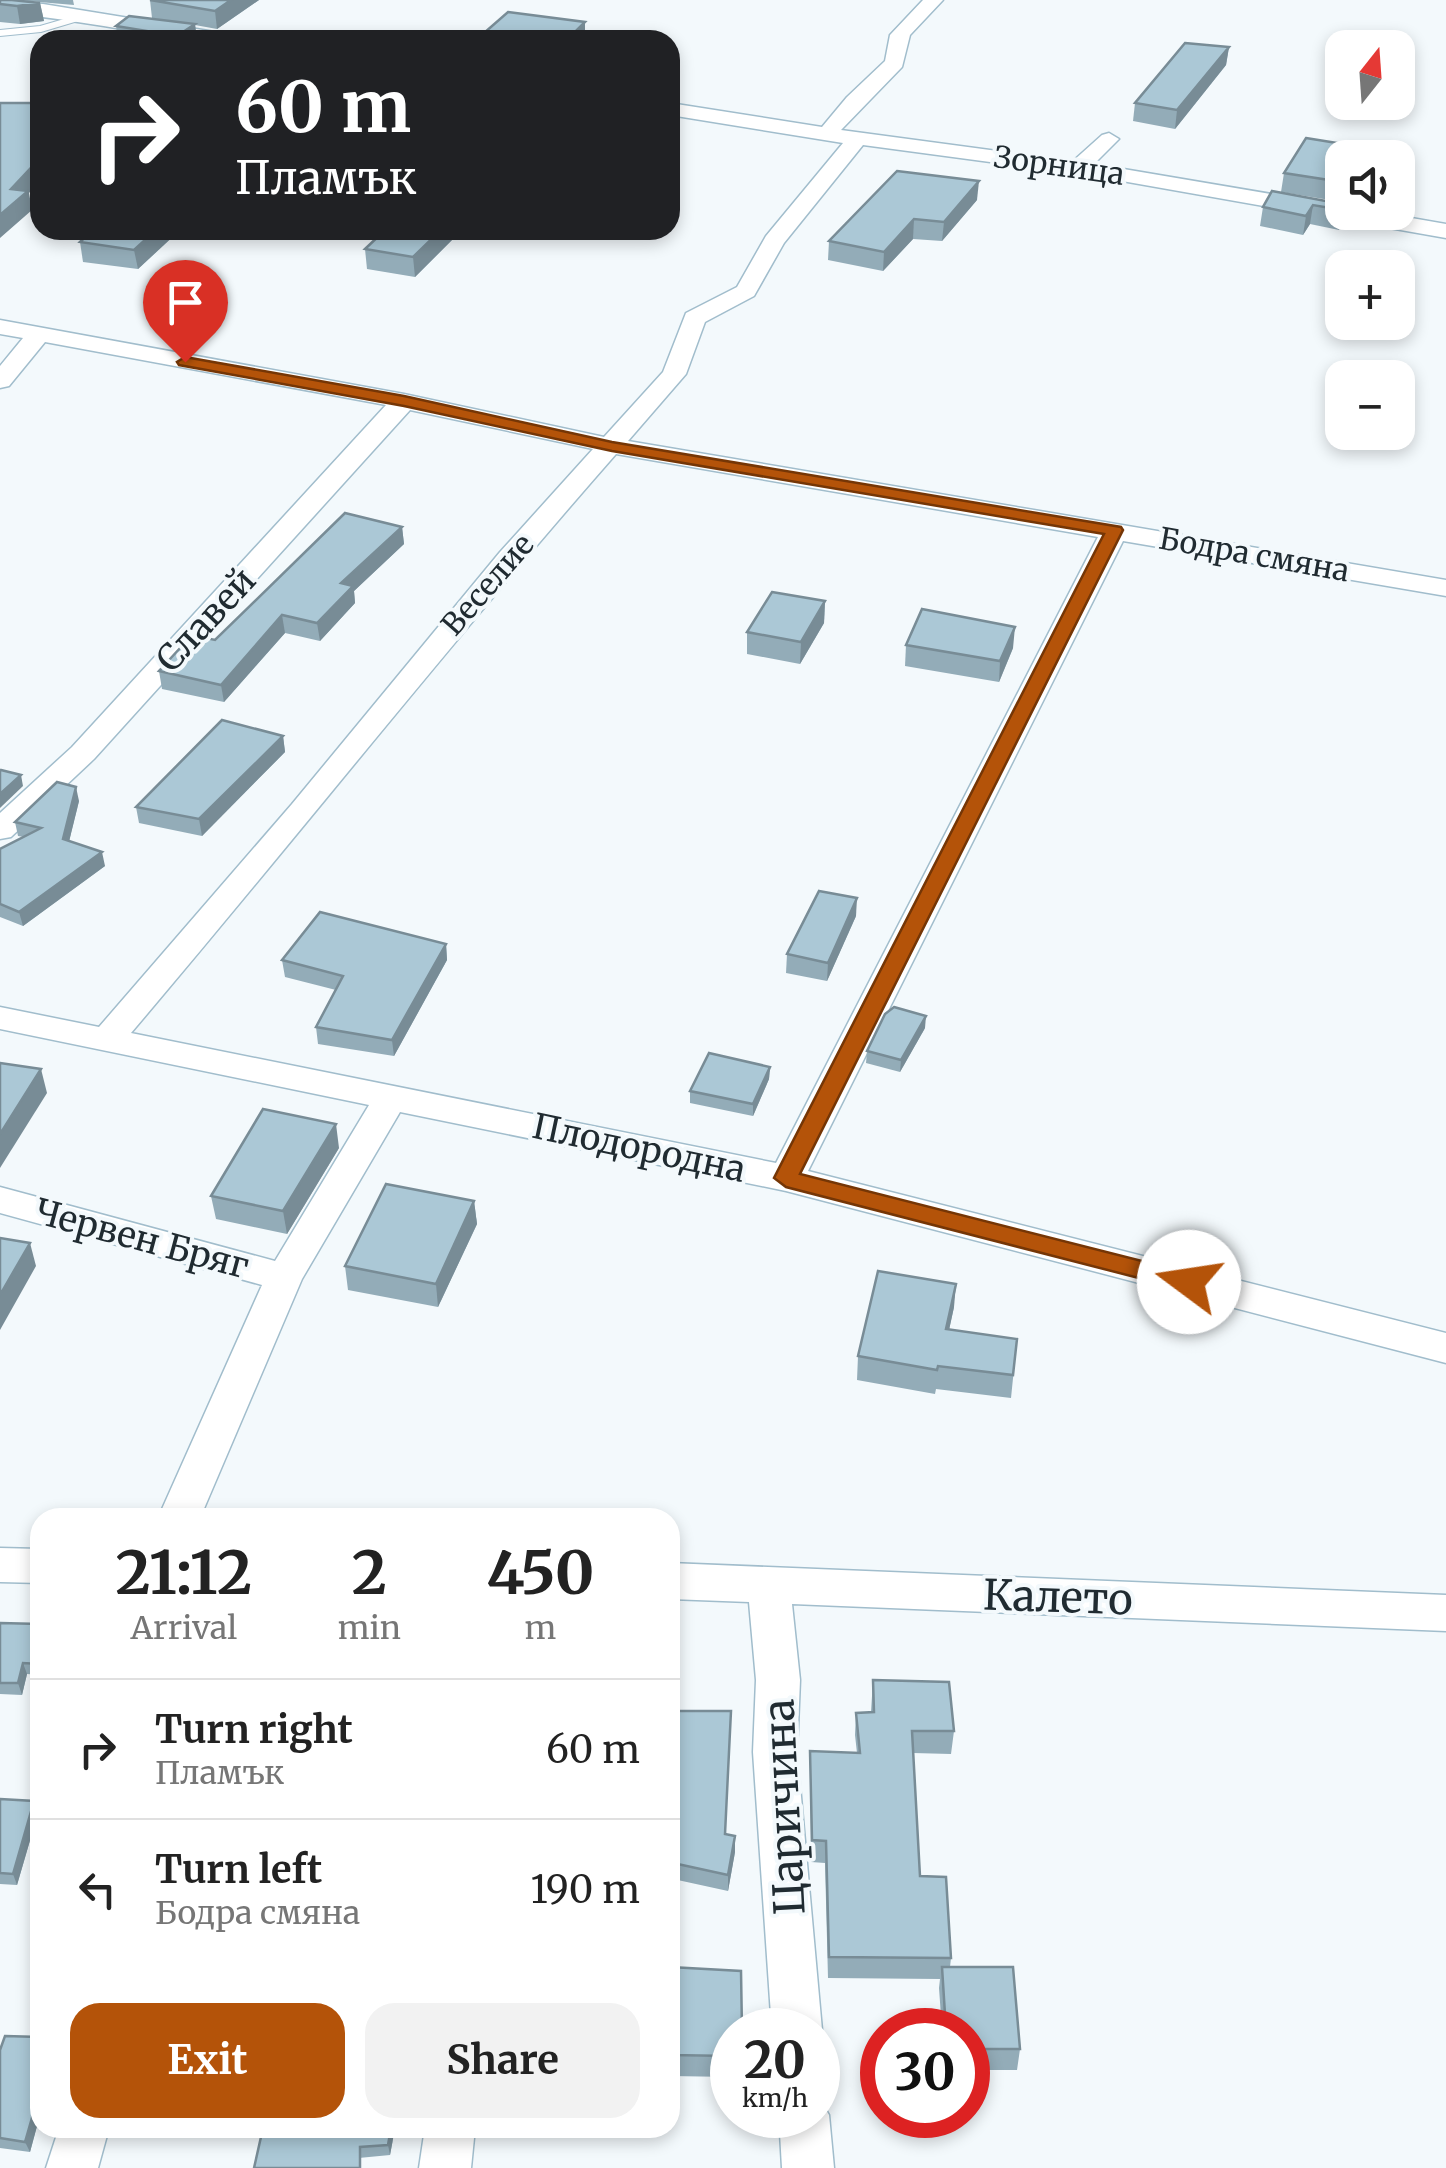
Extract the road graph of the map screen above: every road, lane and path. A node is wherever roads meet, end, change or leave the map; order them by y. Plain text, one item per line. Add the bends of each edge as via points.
1 (934, 0) edge
2 (0, 7) edge
3 (84, 16) junction
4 (30, 30) edge
5 (31, 30) edge
6 (167, 30) edge
7 (0, 33) edge
8 (680, 111) edge
9 (827, 134) junction
10 (860, 138) junction
11 (1109, 139) dead end
12 (1077, 168) junction
13 (1446, 231) edge
14 (0, 327) edge
15 (39, 336) junction
16 (0, 381) edge
17 (404, 401) junction
18 (612, 446) junction
19 (1114, 530) junction
20 (1446, 588) edge
21 (0, 830) edge
22 (0, 1018) edge
23 (108, 1038) junction
24 (391, 1097) junction
25 (786, 1178) junction
26 (0, 1200) edge
27 (284, 1277) junction
28 (1446, 1348) edge
29 (183, 1508) edge
30 (0, 1565) edge
31 (30, 1566) edge
32 (680, 1581) edge
33 (769, 1585) junction
34 (1446, 1613) edge
35 (796, 2008) edge
36 (81, 2138) edge
37 (449, 2138) edge
38 (806, 2138) edge
39 (72, 2168) edge
40 (445, 2168) edge
41 (808, 2168) edge

1 - 9 street via 896,36 895,63
2 - 3 street
3 - 5 lane
3 - 6 street
4 - 7 lane
8 - 9 street, Зорница
9 - 10 street, Зорница
10 - 12 street, Зорница
10 - 18 street, Веселие via 774,241 746,291 694,318 674,374
11 - 12 street
12 - 13 street, Зорница
14 - 15 street, Бодра смяна
15 - 16 street
15 - 17 street, Бодра смяна
17 - 18 street, Бодра смяна
17 - 21 street, Славей via 83,753
18 - 19 street, Бодра смяна
18 - 23 street, Веселие via 487,585
19 - 20 street, Бодра смяна
19 - 25 street
22 - 23 street, Плодородна
23 - 24 street, Плодородна
24 - 25 street, Плодородна
24 - 27 street
25 - 28 street, Плодородна
26 - 27 street, Червен Бряг
27 - 29 street
30 - 31 street
32 - 33 street, Калето
33 - 34 street, Калето
33 - 35 street, Царичина
36 - 39 street
37 - 40 street
38 - 41 street

